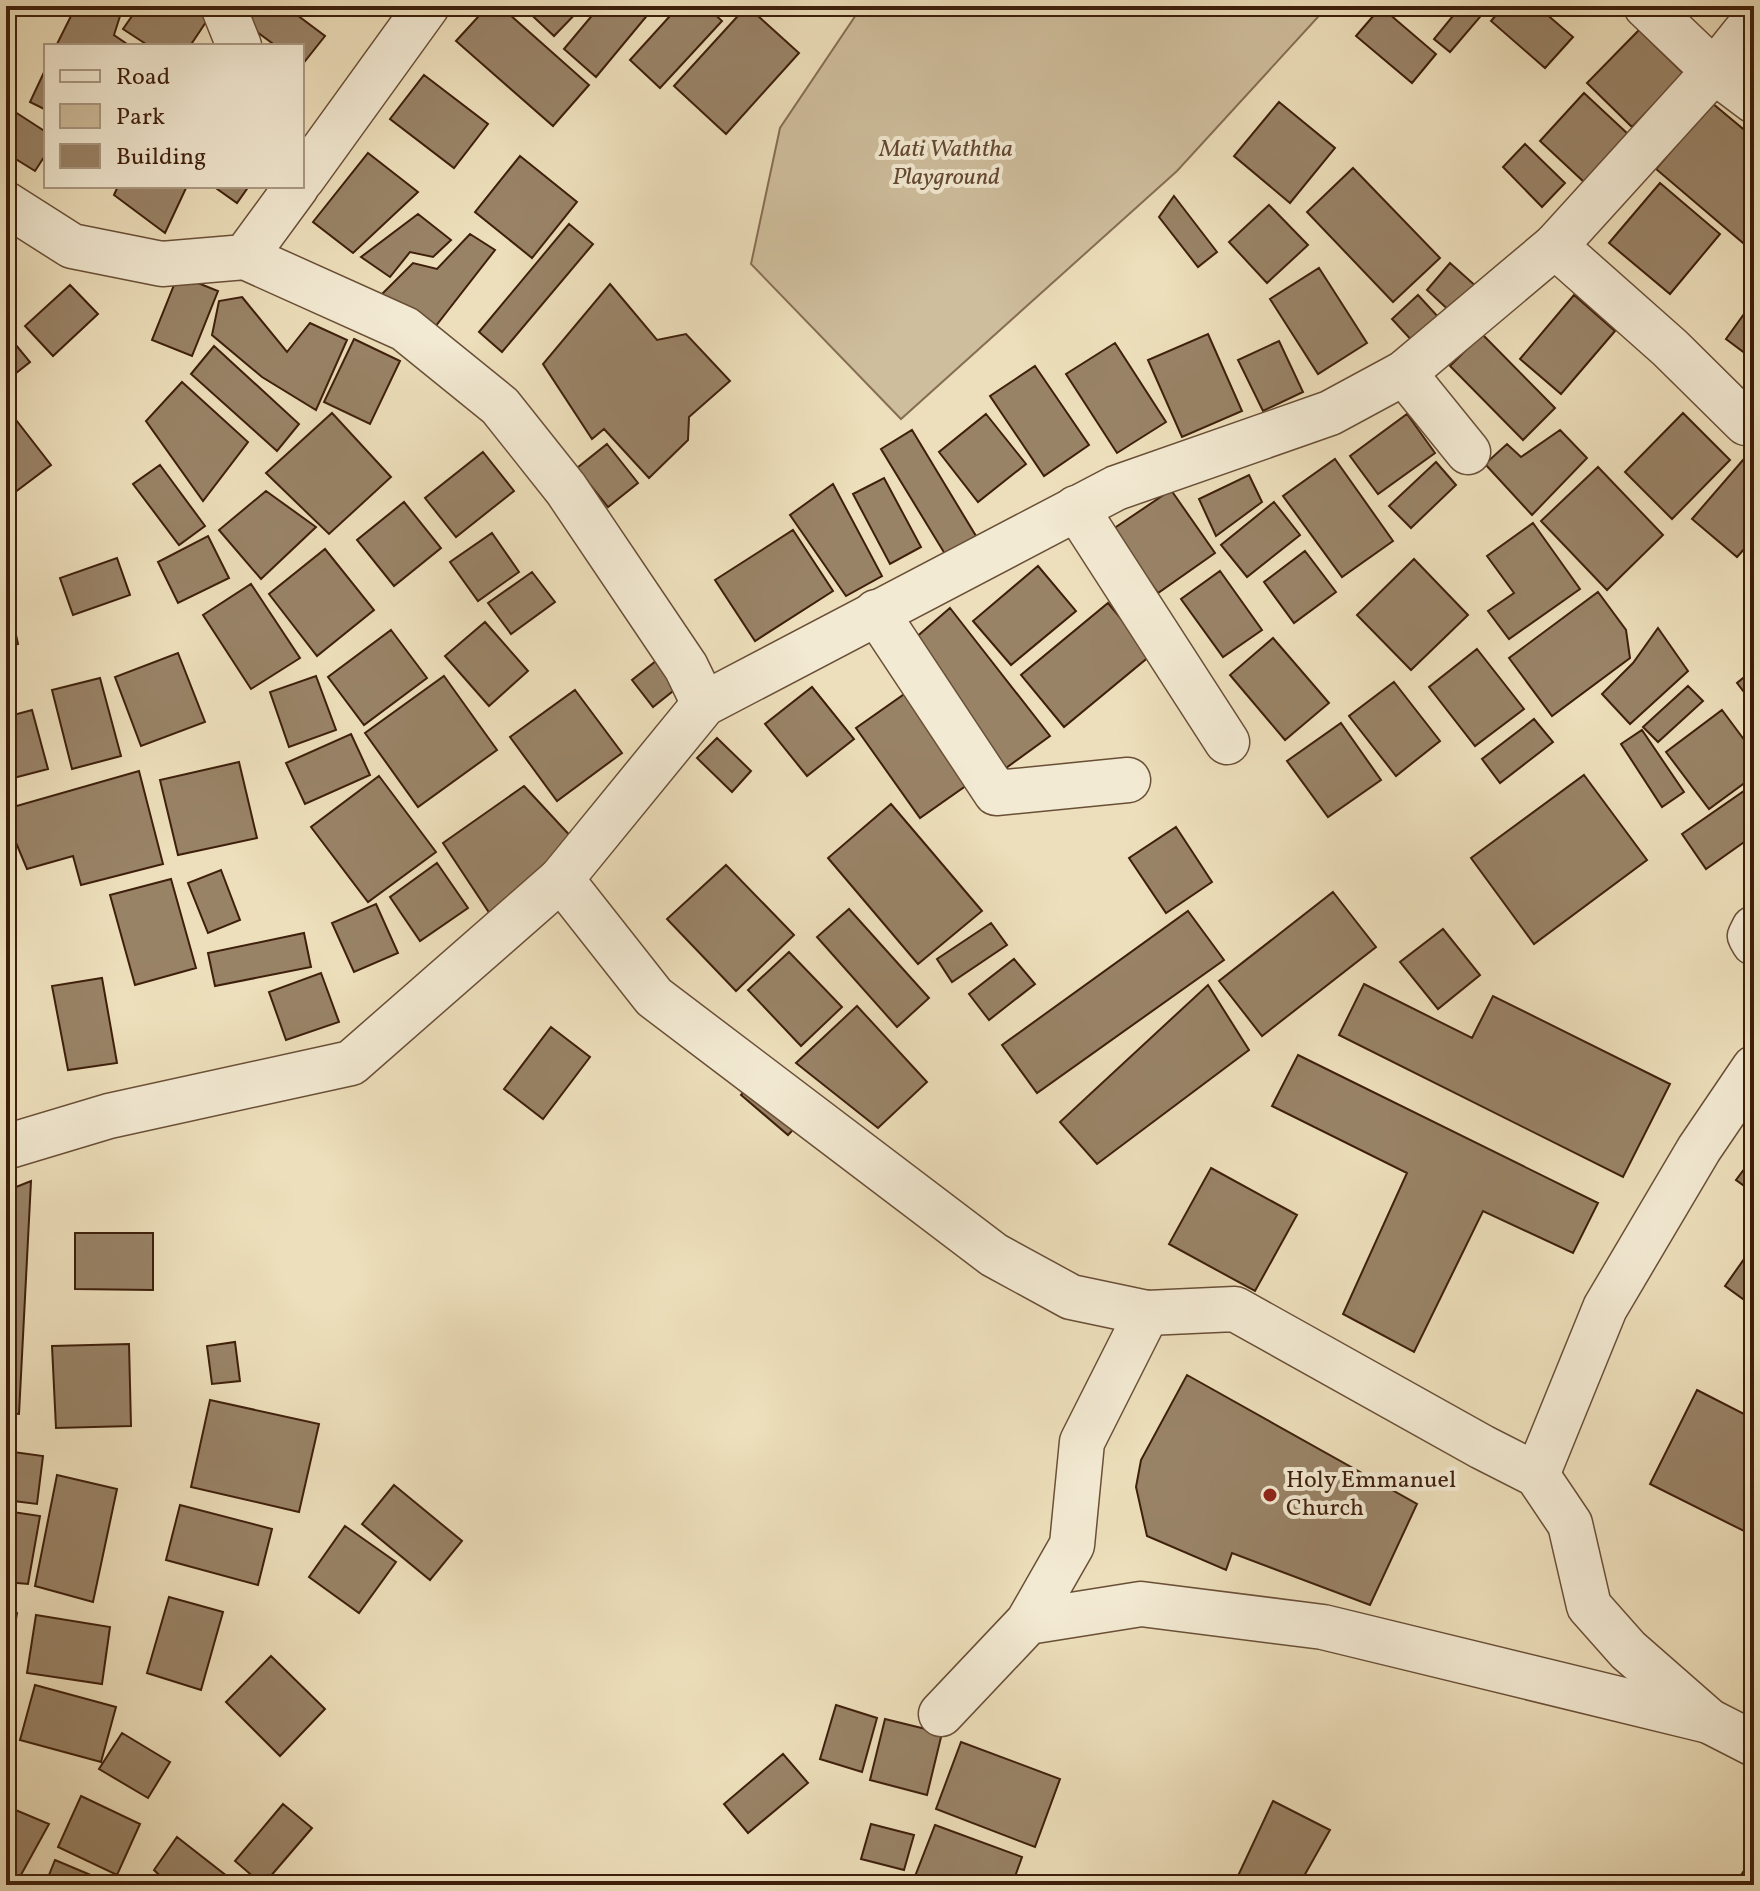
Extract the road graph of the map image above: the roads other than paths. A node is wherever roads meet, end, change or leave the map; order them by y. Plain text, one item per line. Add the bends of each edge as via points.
1 (223, 6) edge
2 (427, 6) edge
3 (1646, 6) edge
4 (1754, 21) edge
5 (238, 44) edge
6 (1714, 71) junction
7 (1754, 101) edge
8 (304, 176) edge
9 (296, 188) edge
10 (6, 204) edge
11 (1555, 246) junction
12 (245, 257) junction
13 (1404, 373) junction
14 (1746, 423) dead end
15 (1468, 452) dead end
16 (1076, 508) junction
17 (876, 612) junction
18 (704, 704) junction
19 (1227, 742) dead end
20 (1128, 780) dead end
21 (561, 879) junction
22 (1754, 928) edge
23 (1754, 943) edge
24 (1754, 1068) edge
25 (6, 1147) edge
26 (1147, 1313) junction
27 (1537, 1475) junction
28 (1028, 1622) junction
29 (941, 1714) dead end
30 (1709, 1721) junction
31 (1754, 1744) edge

1 - 5 street
2 - 8 street
3 - 6 street
4 - 6 street
6 - 7 street
6 - 11 street
9 - 12 street
10 - 12 street via 72,246 162,264
11 - 13 street
11 - 14 street
12 - 18 street via 405,329 500,406 566,489 686,667
13 - 15 street
13 - 16 street via 1330,413 1116,488
16 - 17 street
16 - 19 street
17 - 18 street
17 - 20 street via 996,793
18 - 21 street
21 - 25 street via 351,1063 109,1116
21 - 26 street via 654,997 994,1255 1071,1297
22 - 23 street
24 - 27 street via 1699,1149 1605,1308
26 - 27 street via 1235,1309
26 - 28 street via 1082,1442 1072,1545
27 - 30 street via 1570,1524 1589,1606 1628,1650
28 - 29 street
28 - 30 street via 1141,1604 1323,1627
30 - 31 street

